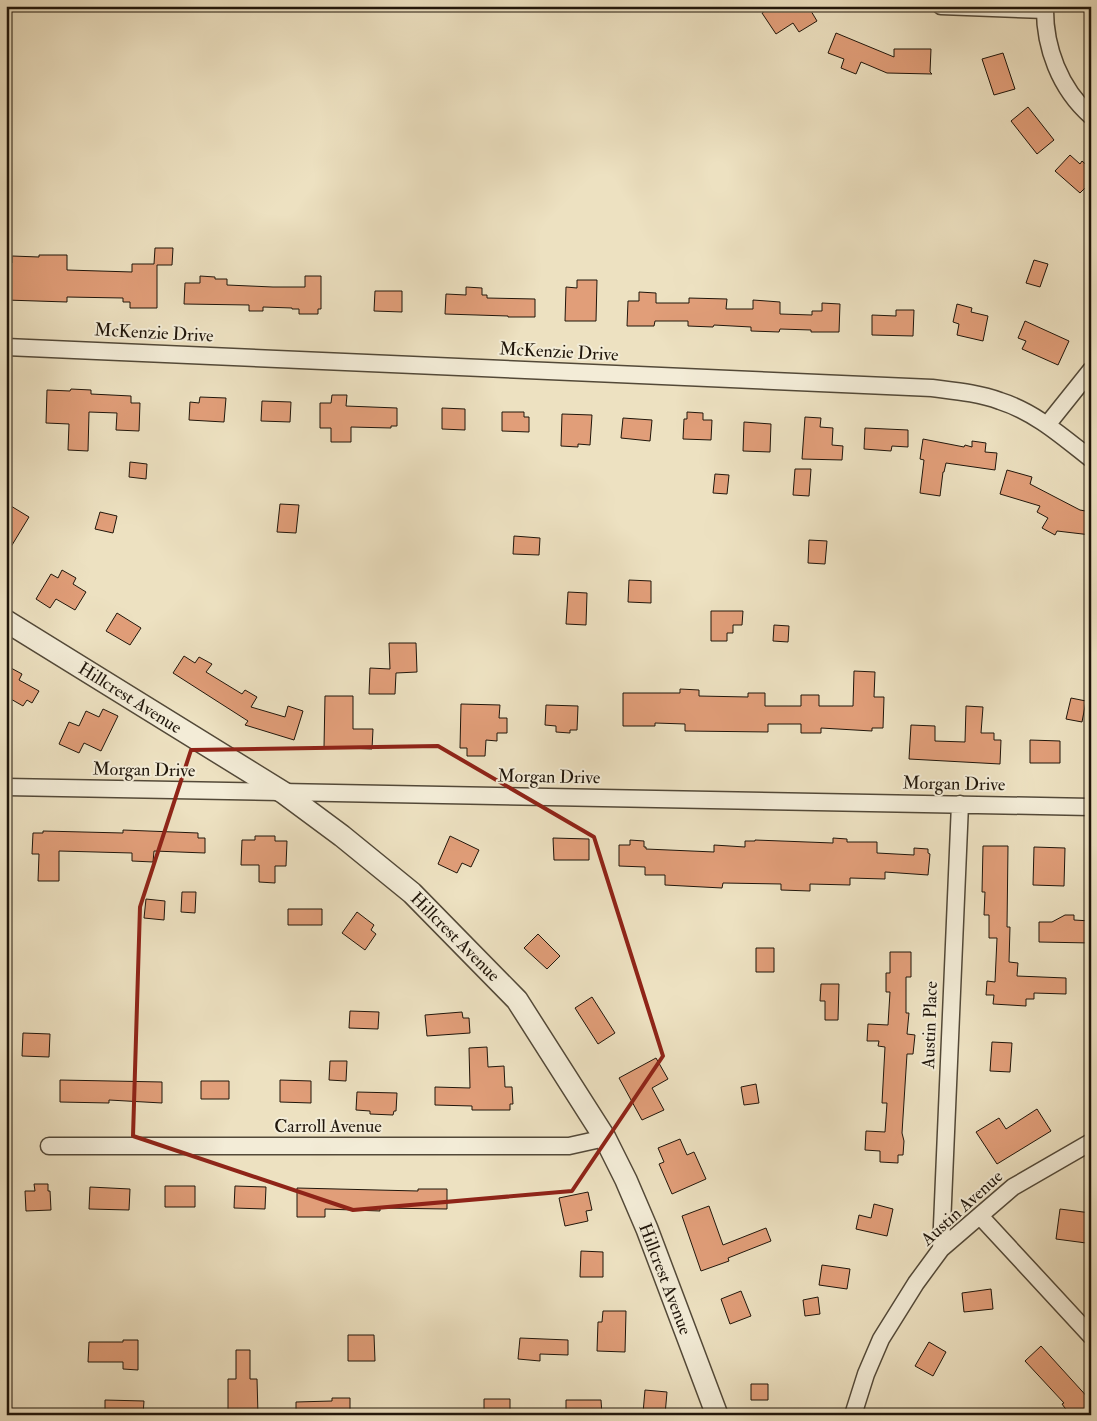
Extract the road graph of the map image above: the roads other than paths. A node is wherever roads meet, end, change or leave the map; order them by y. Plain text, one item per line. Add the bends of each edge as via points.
1 (941, 6) edge
2 (1045, 8) edge
3 (1091, 116) edge
4 (6, 346) edge
5 (1091, 370) edge
6 (1047, 425) junction
7 (1091, 460) edge
8 (6, 621) edge
9 (6, 787) edge
10 (284, 793) junction
11 (960, 804) junction
12 (1091, 807) edge
13 (605, 1138) junction
14 (1091, 1142) edge
15 (49, 1146) dead end
16 (980, 1216) junction
17 (941, 1248) junction
18 (1091, 1336) edge
19 (717, 1415) edge
20 (853, 1415) edge

1 - 2 street
2 - 3 street via 1049,48 1060,77 1075,101
4 - 6 street, McKenzie Drive via 932,388 969,392 1001,401
5 - 6 street
6 - 7 street, McKenzie Drive
8 - 10 street, Hillcrest Avenue
9 - 10 street, Morgan Drive
10 - 11 street, Morgan Drive
10 - 13 street, Hillcrest Avenue via 412,893 517,1000
11 - 12 street, Morgan Drive
11 - 17 street, Austin Place
13 - 15 street, Carroll Avenue via 568,1146
13 - 19 street, Hillcrest Avenue via 647,1229
14 - 16 street, Austin Avenue via 1013,1187
16 - 17 street, Austin Avenue
16 - 18 street
17 - 20 street, Austin Avenue via 881,1339

